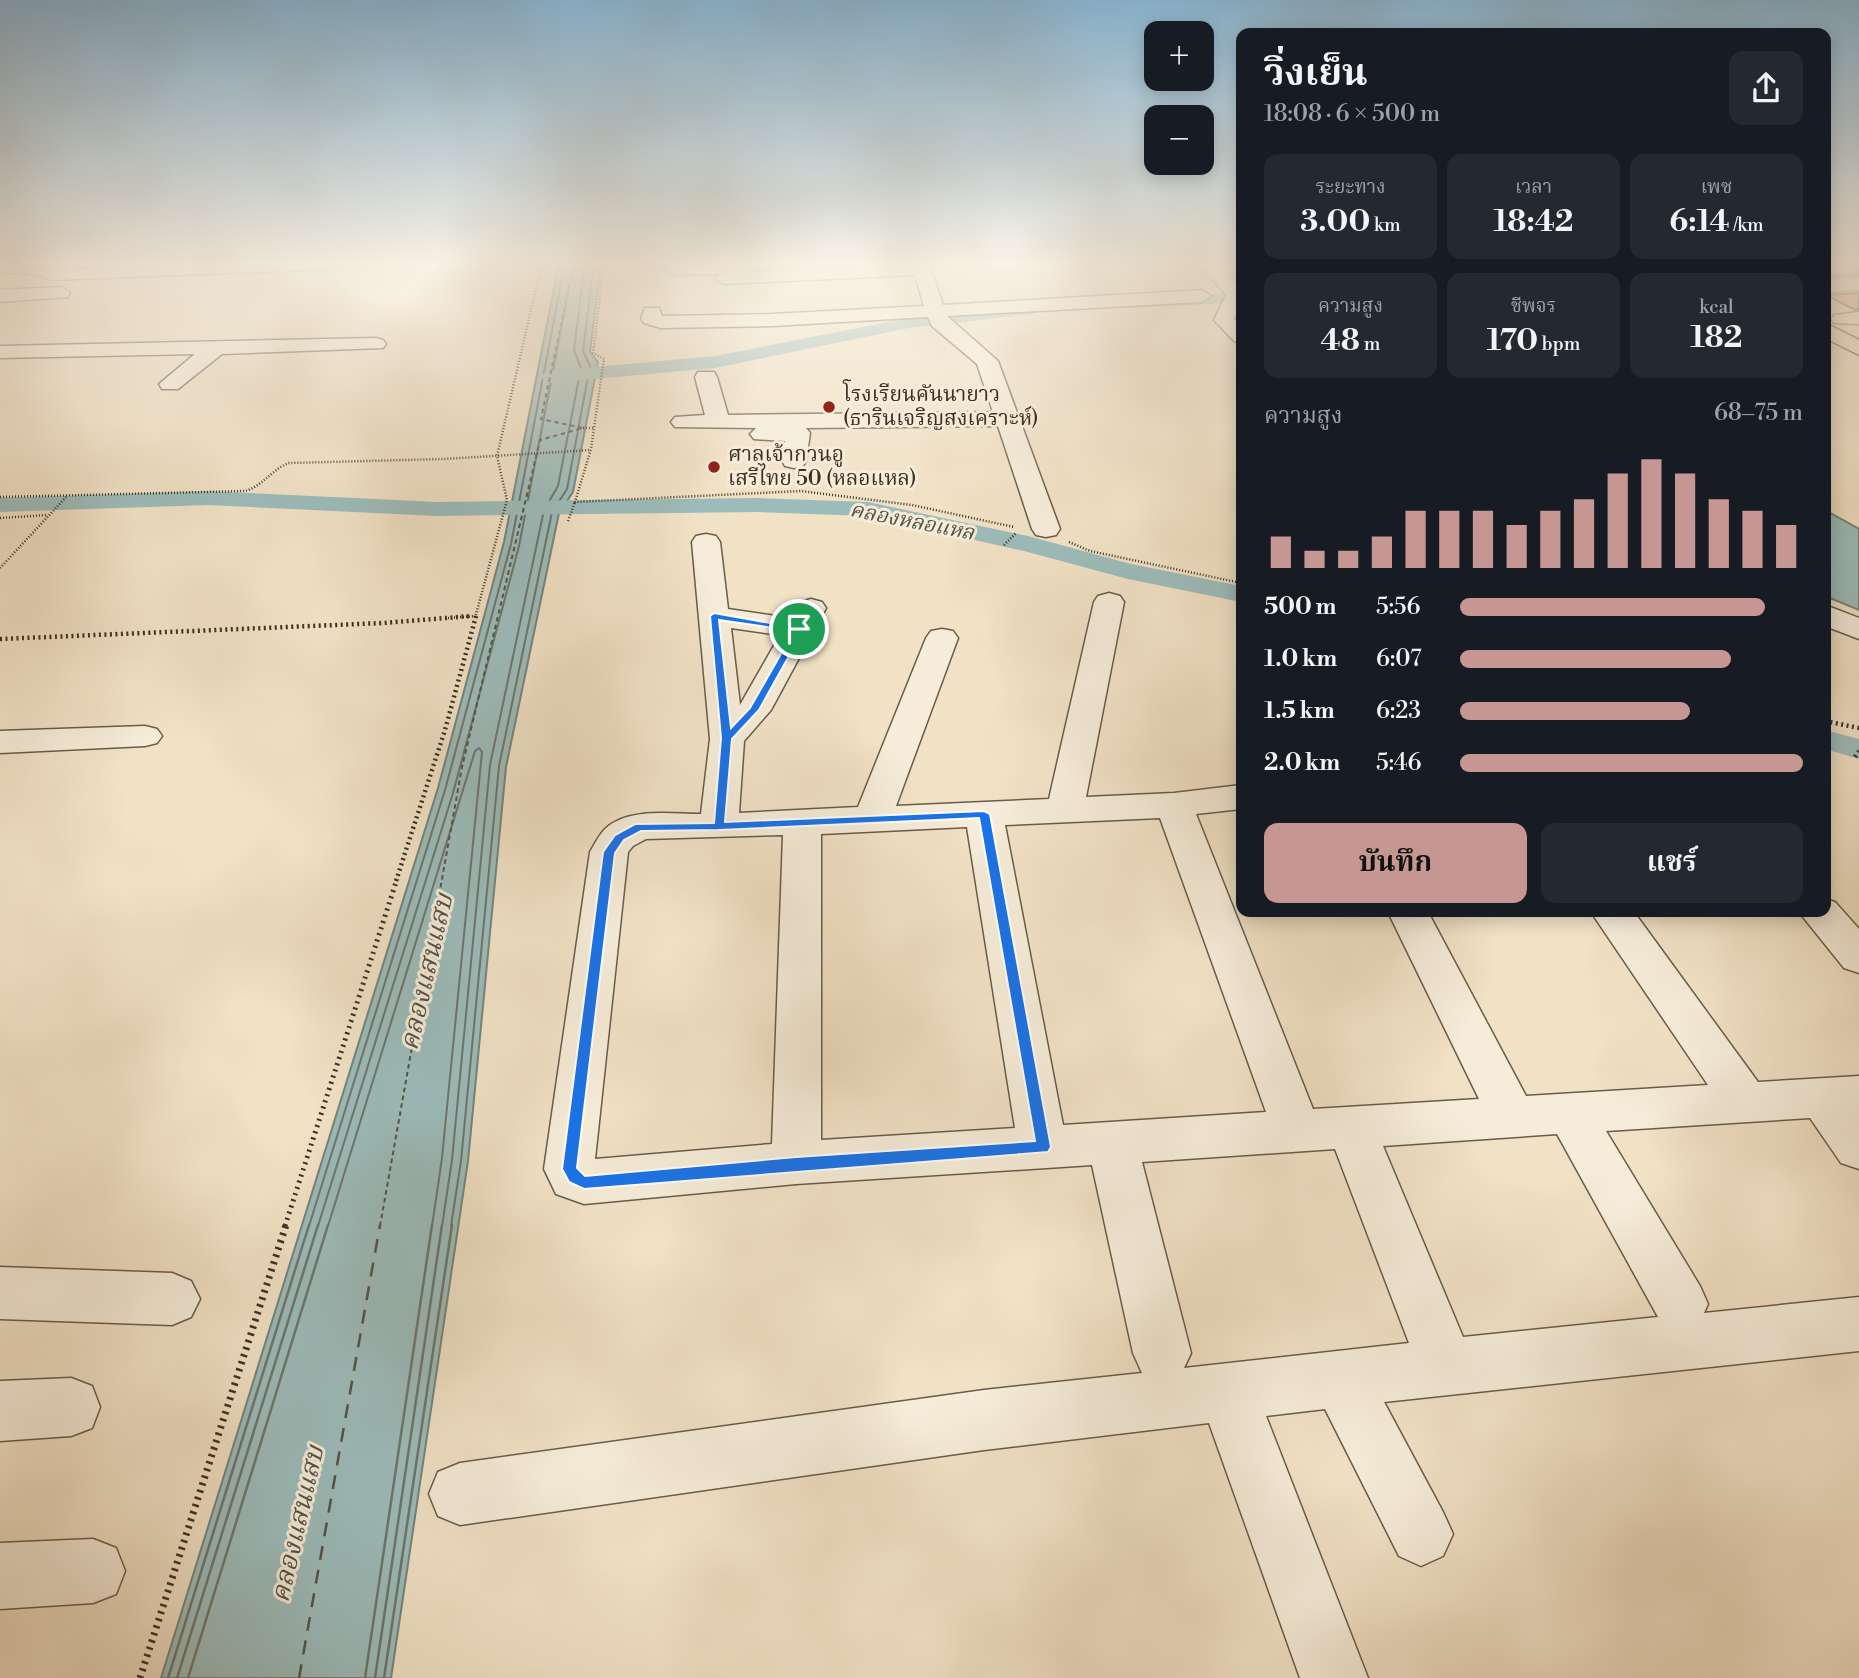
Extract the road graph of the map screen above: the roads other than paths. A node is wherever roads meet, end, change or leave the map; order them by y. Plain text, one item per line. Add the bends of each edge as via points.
1 (964, 341) edge
2 (376, 344) dead end
3 (217, 347) junction
4 (8, 359) edge
5 (706, 377) dead end
6 (170, 384) dead end
7 (1008, 419) junction
8 (718, 421) junction
9 (683, 422) dead end
10 (801, 427) junction
11 (704, 443) dead end
12 (794, 461) dead end
13 (1054, 534) road end
14 (706, 542) dead end
15 (1109, 602) dead end
16 (714, 616) junction
17 (1831, 617) edge
18 (1859, 630) edge
19 (943, 638) dead end
20 (145, 736) dead end
21 (727, 738) junction
22 (0, 743) edge
23 (1236, 798) edge
24 (1174, 805) junction
25 (1065, 810) junction
26 (984, 814) junction
27 (872, 819) junction
28 (802, 822) junction
29 (719, 826) junction
30 (1411, 917) edge
31 (1616, 917) edge
32 (1824, 917) edge
33 (1859, 957) edge
34 (1840, 1096) edge
35 (1746, 1102) junction
36 (1570, 1113) junction
37 (1512, 1117) junction
38 (1351, 1127) junction
39 (1297, 1131) junction
40 (1112, 1143) junction
41 (1043, 1147) junction
42 (1859, 1148) edge
43 (796, 1163) junction
44 (0, 1293) edge
45 (172, 1299) dead end
46 (1680, 1304) dead end
47 (1859, 1324) edge
48 (1435, 1336) dead end
49 (1163, 1353) dead end
50 (1340, 1379) junction
51 (1227, 1392) junction
52 (71, 1406) dead end
53 (0, 1411) edge
54 (460, 1494) dead end
55 (1421, 1534) dead end
56 (93, 1571) dead end
57 (0, 1576) edge
58 (1334, 1678) edge

1 - 7 street via 986,362
2 - 3 street
3 - 4 street
3 - 6 street
5 - 8 street
7 - 10 street
7 - 13 street
8 - 9 street
8 - 10 street
10 - 11 street via 719,435
10 - 12 street
14 - 16 street
15 - 25 street
16 - 21 street
16 - 21 street via 805,618 754,710
17 - 18 street
19 - 27 street
20 - 22 street
21 - 29 street
23 - 24 street
24 - 25 street
24 - 39 street
25 - 26 street
26 - 27 street
26 - 41 street
27 - 28 street
28 - 29 street
28 - 43 street
29 - 43 street via 639,827 620,837 609,852 569,1169 574,1178 584,1182
30 - 37 street
31 - 35 street
32 - 33 street
34 - 35 street
34 - 42 street
35 - 36 street
36 - 37 street
36 - 46 street
37 - 38 street
38 - 39 street
38 - 48 street
39 - 40 street
40 - 41 street
40 - 49 street
41 - 43 street
44 - 45 street
47 - 50 street
50 - 51 street
50 - 55 street
51 - 54 street via 984,1420
51 - 58 street
52 - 53 street
56 - 57 street

